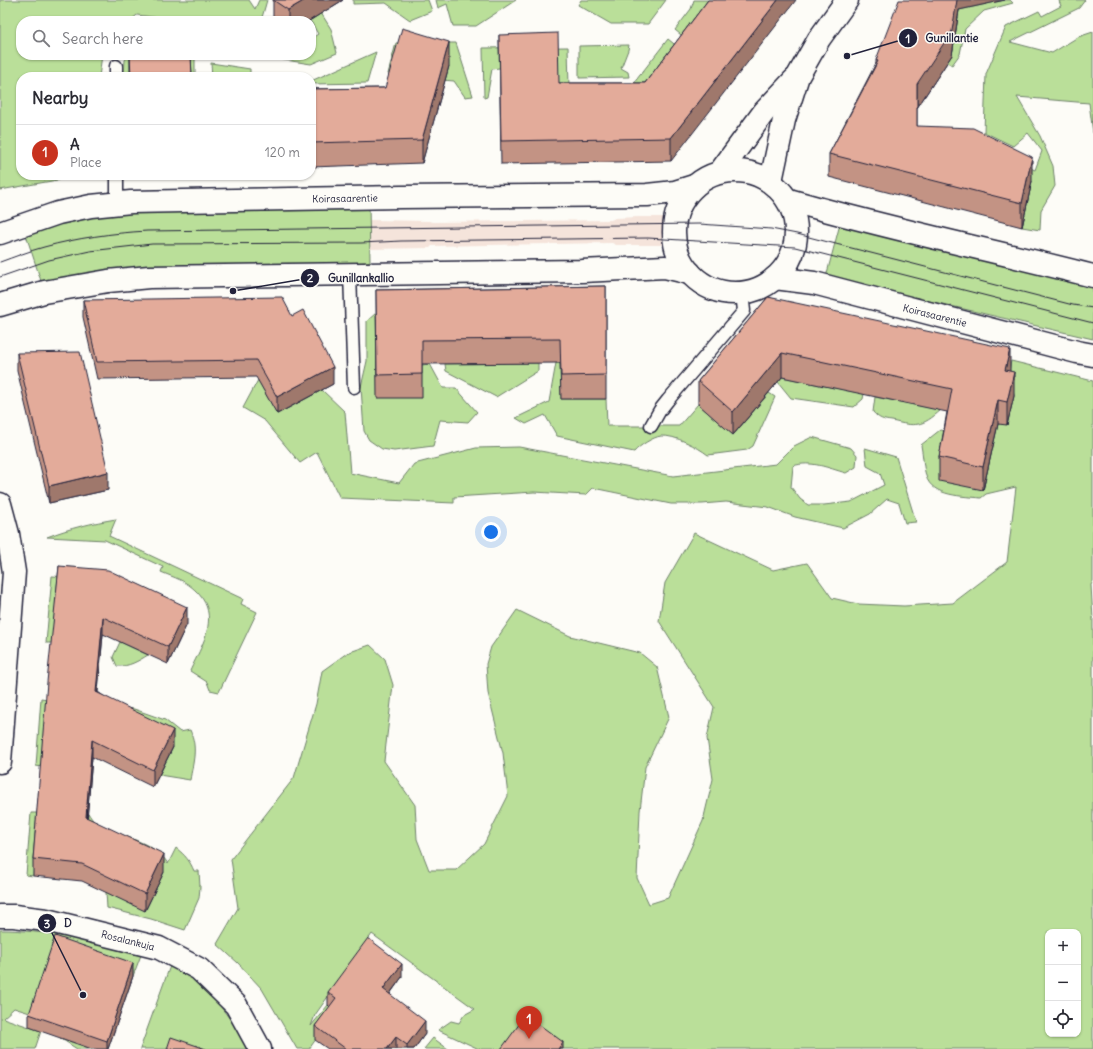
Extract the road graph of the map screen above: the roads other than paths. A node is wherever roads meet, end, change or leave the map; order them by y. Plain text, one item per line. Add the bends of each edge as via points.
1 (847, 0) edge
2 (798, 76) junction
3 (720, 172) junction
4 (117, 180) edge
5 (771, 181) junction
6 (694, 186) junction
7 (789, 200) junction
8 (118, 203) junction
9 (0, 233) edge
10 (690, 273) junction
11 (350, 274) junction
12 (1093, 276) edge
13 (775, 278) junction
14 (742, 293) junction
15 (0, 305) edge
16 (1093, 355) edge
17 (354, 387) dead end
18 (651, 426) dead end
19 (0, 504) edge
20 (0, 762) edge
21 (0, 916) edge
22 (260, 1049) edge

1 - 2 street via 819,39
2 - 3 street via 764,112
2 - 5 street via 784,120
3 - 5 street via 738,170 755,173
3 - 6 street via 706,177
4 - 8 lane
5 - 7 street
6 - 8 street, Koirasaarentie via 647,196 318,198
6 - 10 street via 681,203 674,232 677,252
7 - 12 street via 852,218
7 - 13 street via 795,217 797,240 788,264
8 - 9 street, Koirasaarentie via 58,212
10 - 11 street via 665,267 582,271
10 - 14 street via 708,287 730,293
11 - 15 street via 149,276 44,292
11 - 17 lane
13 - 14 street via 754,290
13 - 16 street, Koirasaarentie via 814,283
14 - 18 lane via 744,311 668,400
19 - 20 street via 14,572
21 - 22 street, Rosalankuja via 46,920 159,948 199,969 236,1005

